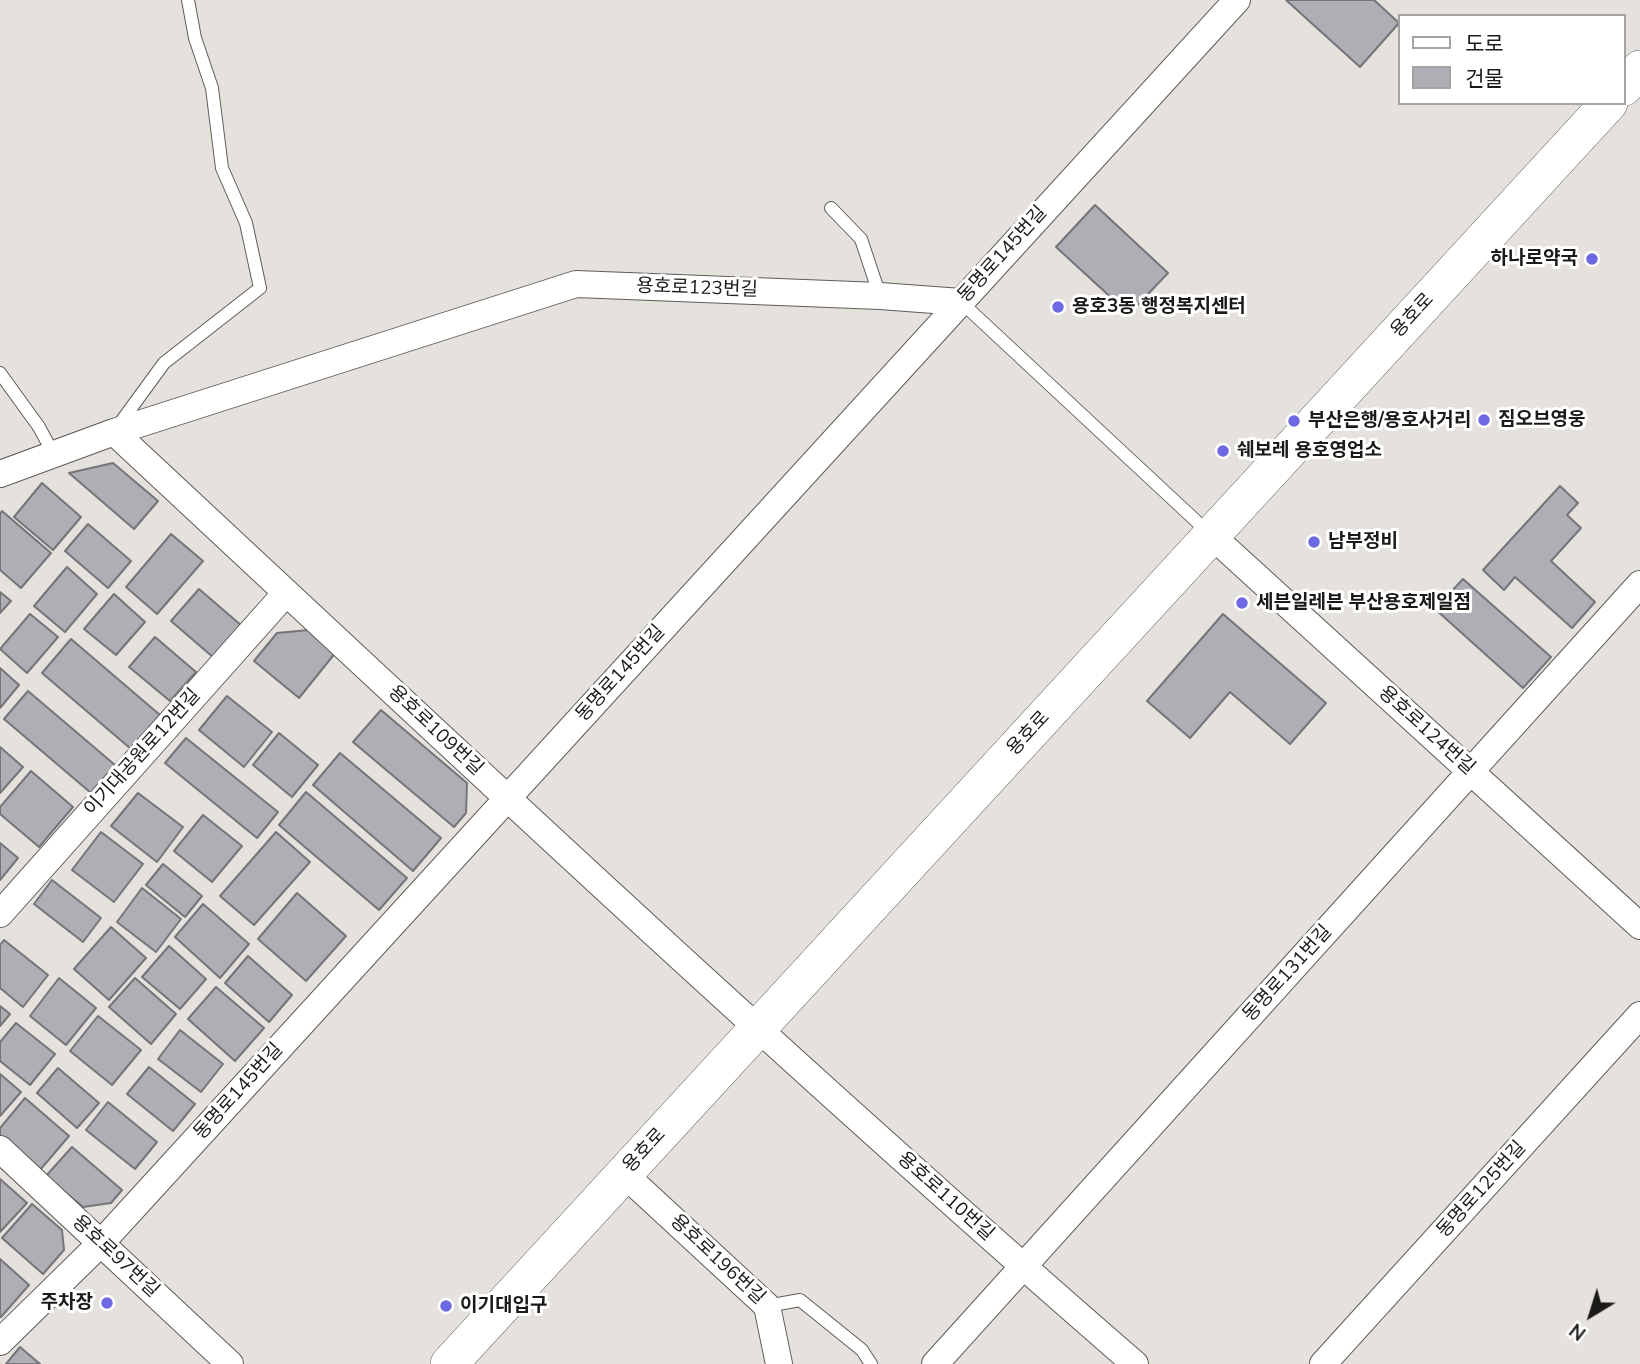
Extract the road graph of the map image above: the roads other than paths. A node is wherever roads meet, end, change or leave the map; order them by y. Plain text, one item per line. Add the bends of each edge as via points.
1 (188, 0) edge
2 (1237, 0) edge
3 (1640, 69) edge
4 (1626, 85) edge
5 (1607, 105) edge
6 (831, 208) dead end
7 (880, 296) junction
8 (961, 302) junction
9 (0, 373) edge
10 (114, 432) junction
11 (53, 453) junction
12 (0, 474) edge
13 (1211, 536) junction
14 (1640, 584) edge
15 (286, 593) junction
16 (1470, 772) junction
17 (508, 797) junction
18 (0, 914) edge
19 (1640, 926) edge
20 (1640, 1015) edge
21 (757, 1029) junction
22 (0, 1149) edge
23 (624, 1174) junction
24 (101, 1243) junction
25 (1023, 1267) junction
26 (767, 1306) junction
27 (0, 1342) edge
28 (230, 1364) edge
29 (449, 1364) edge
30 (779, 1364) edge
31 (870, 1364) edge
32 (935, 1364) edge
33 (1135, 1364) edge
34 (1324, 1364) edge

1 - 10 lane via 212,88 222,168 246,223 260,289 164,363
2 - 8 street, 동명로145번길
3 - 4 main road
5 - 13 main road, 용호로
6 - 7 lane via 861,239
7 - 8 street, 용호로123번길
7 - 10 street, 용호로123번길 via 576,285
8 - 13 lane
8 - 17 street, 동명로145번길
9 - 11 lane
10 - 11 street, 용호로123번길
10 - 15 street, 용호로109번길
11 - 12 street, 용호로123번길
13 - 16 street, 용호로124번길
13 - 21 main road, 용호로
14 - 16 street, 동명로131번길
15 - 17 street, 용호로109번길
15 - 18 street, 이기대공원로12번길
16 - 19 street, 용호로124번길
16 - 25 street, 동명로131번길
17 - 21 street, 용호로109번길
17 - 24 street, 동명로145번길
20 - 34 street, 동명로125번길
21 - 23 main road, 용호로
21 - 25 street, 용호로110번길
22 - 24 street, 용호로97번길
23 - 26 street, 용호로196번길
23 - 29 main road, 용호로
24 - 27 street, 동명로145번길
24 - 28 street, 용호로97번길
25 - 32 street, 동명로131번길
25 - 33 street, 용호로110번길
26 - 30 street, 용호로196번길
26 - 31 lane via 800,1300 862,1350

